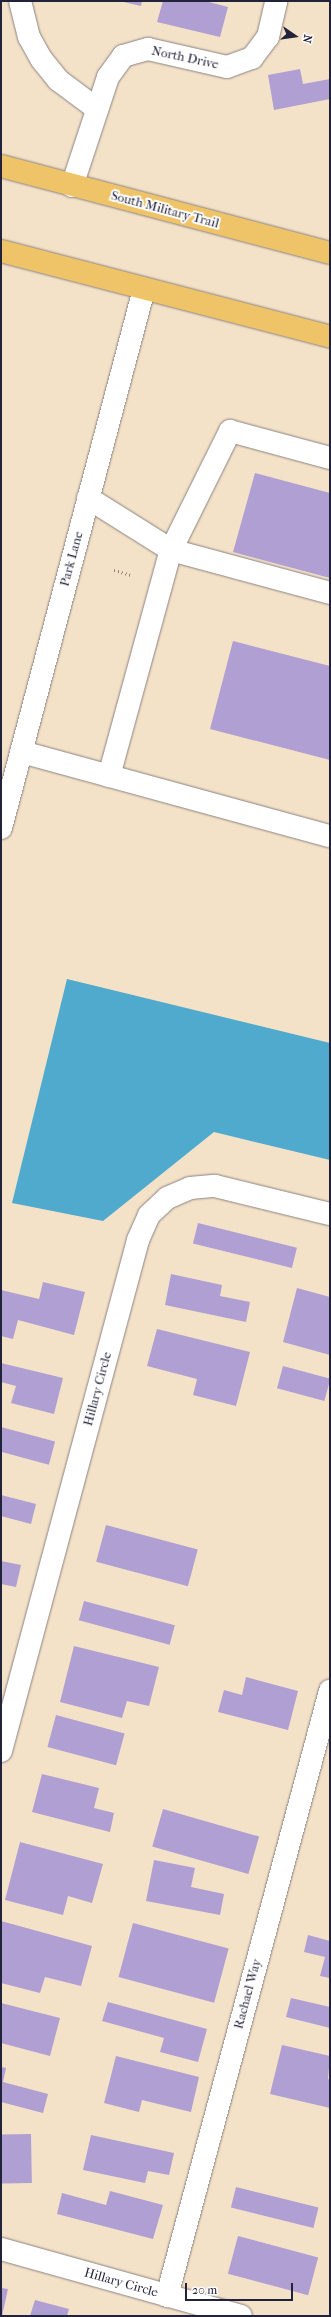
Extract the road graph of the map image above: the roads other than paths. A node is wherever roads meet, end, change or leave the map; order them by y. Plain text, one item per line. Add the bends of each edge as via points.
1 (20, 1) edge
2 (276, 1) edge
3 (97, 109) junction
4 (1, 166) edge
5 (72, 186) junction
6 (1, 251) edge
7 (330, 253) edge
8 (144, 289) junction
9 (330, 337) edge
10 (330, 458) edge
11 (88, 498) junction
12 (171, 550) junction
13 (330, 592) edge
14 (22, 752) junction
15 (108, 776) junction
16 (1, 828) edge
17 (330, 836) edge
18 (330, 1214) edge
19 (330, 1691) edge
20 (1, 1751) edge
21 (1, 2249) edge
22 (167, 2296) junction
23 (240, 2316) edge

1 - 3 street via 29,37 42,60 58,80
2 - 3 street, North Drive via 268,37 252,58 227,67 148,49 123,56 108,77
3 - 5 street, North Drive
4 - 5 main road, South Military Trail
5 - 7 main road, South Military Trail
6 - 8 main road
8 - 9 main road
8 - 11 street, Park Lane
10 - 12 street via 230,430
11 - 12 street
11 - 14 street, Park Lane
12 - 13 street
12 - 15 street
14 - 15 street
14 - 16 street, Park Lane
15 - 17 street
18 - 20 street, Hillary Circle via 214,1186 190,1188 168,1198 149,1215 138,1240
19 - 22 street, Rachael Way
21 - 22 street, Hillary Circle
22 - 23 street, Hillary Circle

